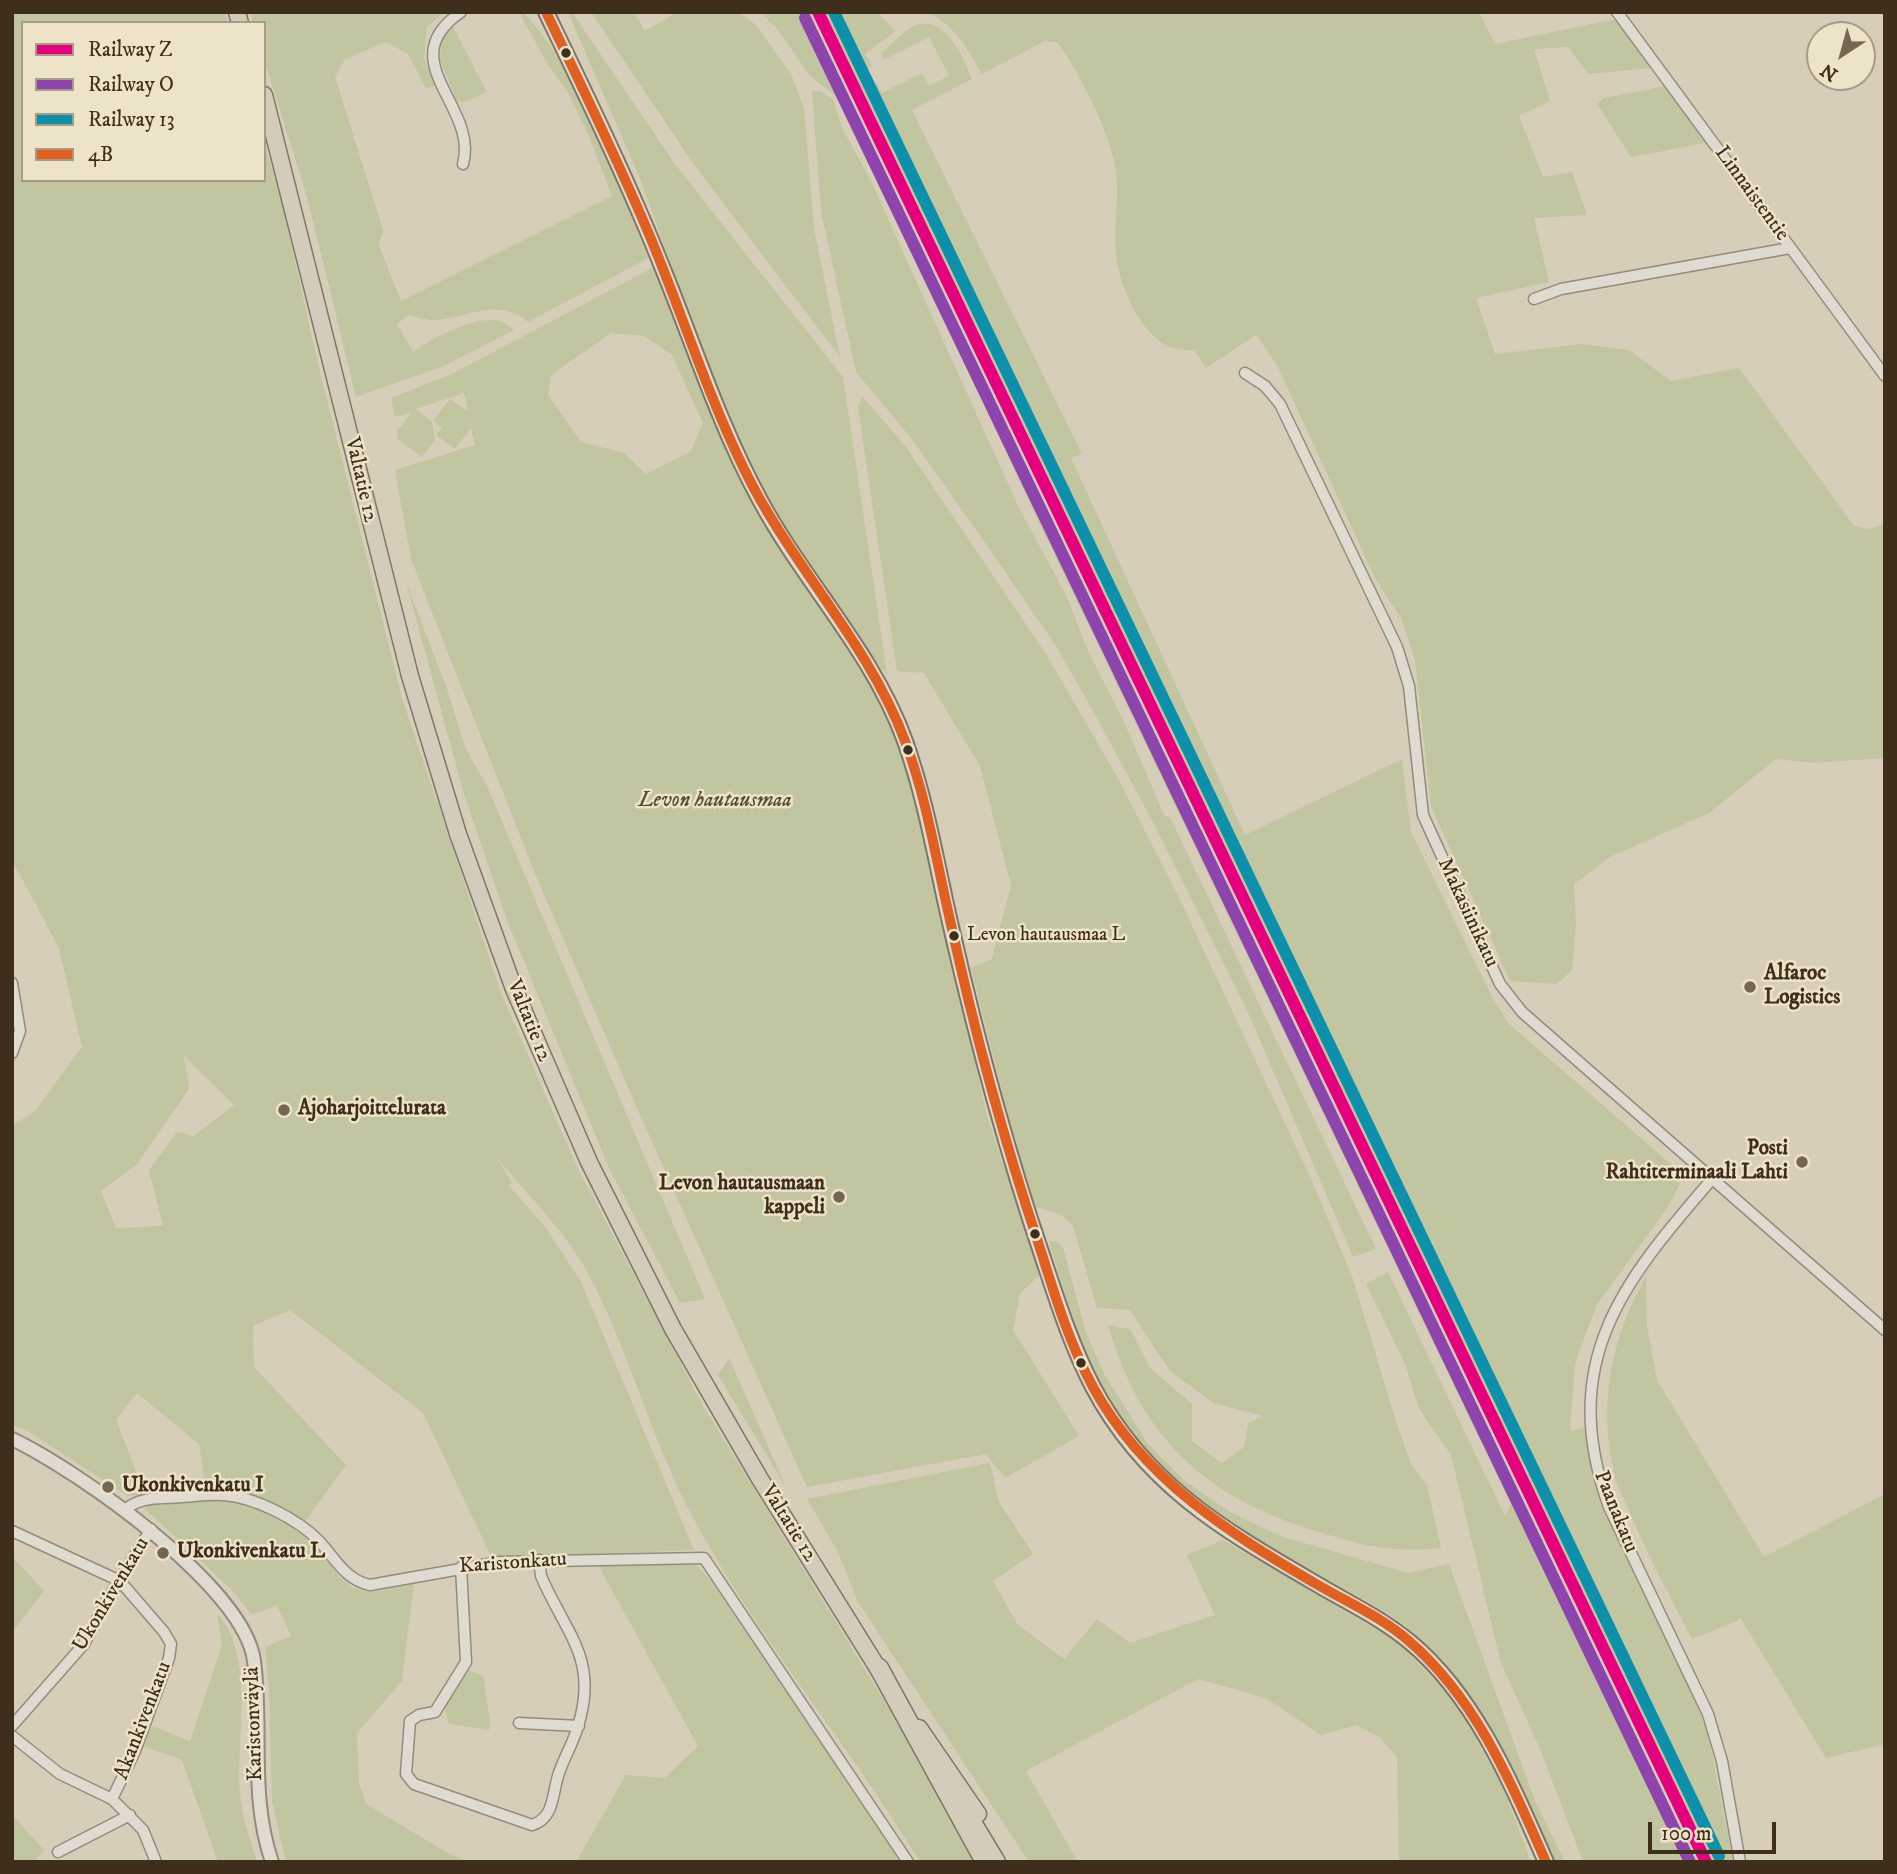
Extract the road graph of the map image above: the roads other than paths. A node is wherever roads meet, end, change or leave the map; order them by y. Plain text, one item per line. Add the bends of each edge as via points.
1 (461, 12) edge
2 (546, 12) edge
3 (1617, 12) edge
4 (266, 103) edge
5 (463, 164) dead end
6 (1790, 248) junction
7 (1534, 299) dead end
8 (1245, 373) dead end
9 (1885, 376) edge
10 (12, 983) edge
11 (12, 1053) edge
12 (1712, 1179) junction
13 (1885, 1330) edge
14 (12, 1439) edge
15 (125, 1510) junction
16 (151, 1529) junction
17 (12, 1531) edge
18 (539, 1560) junction
19 (461, 1567) junction
20 (120, 1581) junction
21 (878, 1668) junction
22 (13, 1723) edge
23 (519, 1723) dead end
24 (579, 1726) junction
25 (12, 1736) edge
26 (112, 1800) junction
27 (130, 1815) junction
28 (58, 1852) dead end
29 (156, 1862) edge
30 (272, 1862) edge
31 (908, 1862) edge
32 (985, 1862) edge
33 (997, 1862) edge
34 (1010, 1862) edge
35 (1546, 1862) edge
36 (1740, 1862) edge

1 - 5 street via 436,33 432,48 435,69 466,139
2 - 35 main road via 625,174 755,491 885,694 905,743 930,826 1003,1133 1062,1315 1091,1384 1122,1433 1163,1482 1222,1528 1378,1620 1426,1657 1480,1728
3 - 6 street, Linnaistentie
4 - 21 highway, Valtatie 12 via 410,676 458,834 514,989 589,1162 673,1329
6 - 7 street via 1561,289
6 - 9 street, Linnaistentie
8 - 12 street, Makasiinikatu via 1265,386 1280,404 1397,647 1409,686 1423,815 1500,984 1522,1012
10 - 11 street via 20,1031
12 - 13 street, Makasiinikatu
12 - 36 street, Paanakatu via 1644,1260 1617,1303 1599,1350 1591,1433 1609,1507 1708,1714 1722,1761
14 - 15 street
15 - 16 street, Karistonväylä
15 - 19 street, Karistonkatu via 140,1500 243,1498 303,1528 348,1576 370,1586
16 - 20 street, Ukonkivenkatu
16 - 30 street, Karistonväylä via 228,1608 243,1626 251,1646 256,1784
17 - 20 street
18 - 19 street, Karistonkatu
18 - 24 street via 541,1576 587,1675
18 - 31 street, Karistonkatu via 704,1558
19 - 24 street via 466,1662 435,1712 410,1721 405,1767 409,1779 532,1825 547,1816 557,1777
20 - 22 street, Ukonkivenkatu via 72,1661
20 - 26 street, Akankivenkatu via 164,1632 171,1651
21 - 32 highway
21 - 33 highway, Valtatie 12
21 - 34 highway
23 - 24 street
25 - 26 street via 60,1774
26 - 27 street, Akankivenkatu
27 - 28 street
27 - 29 street, Akankivenkatu via 144,1830

